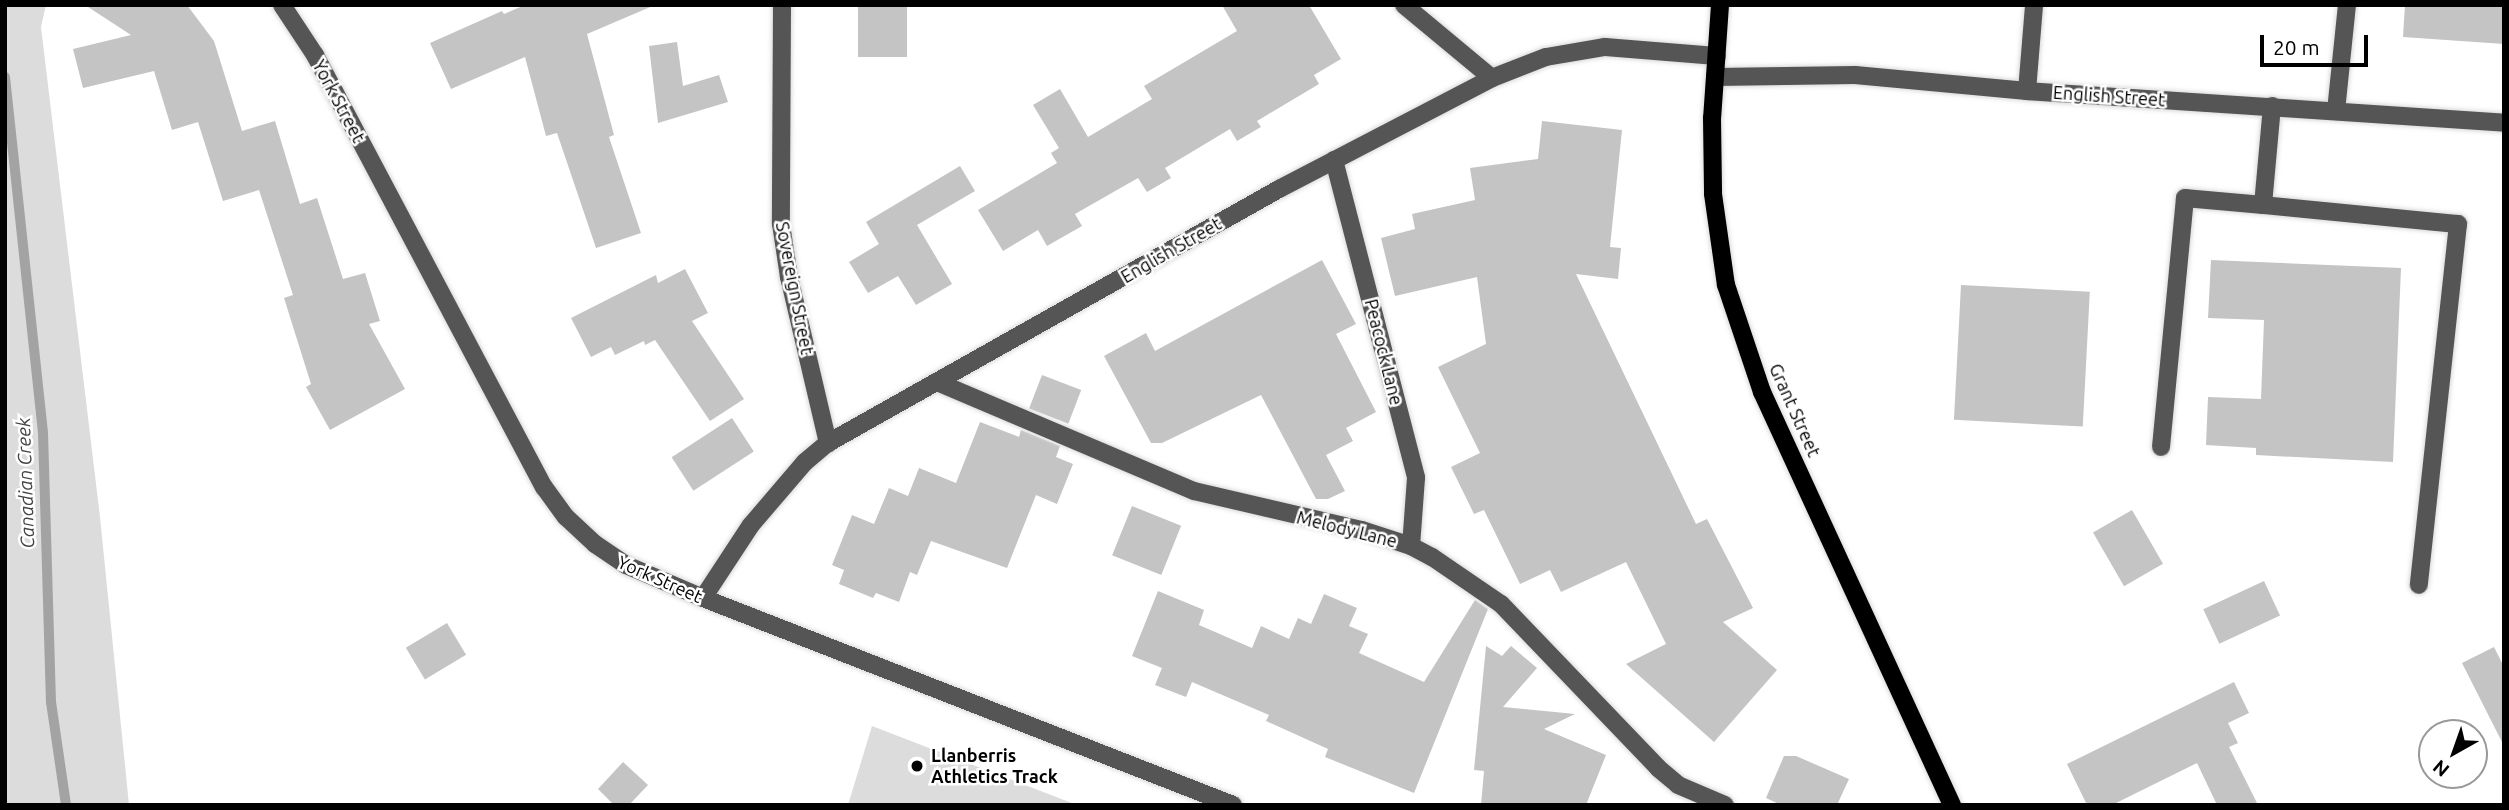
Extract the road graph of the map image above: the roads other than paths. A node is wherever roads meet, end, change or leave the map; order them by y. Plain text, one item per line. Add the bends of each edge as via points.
1 (282, 5) edge
2 (782, 5) edge
3 (1404, 5) edge
4 (1720, 5) edge
5 (2034, 5) edge
6 (2347, 5) edge
7 (1717, 56) junction
8 (1715, 77) junction
9 (1492, 78) junction
10 (2027, 91) junction
11 (2272, 106) junction
12 (2336, 111) junction
13 (2504, 123) edge
14 (1334, 160) junction
15 (2263, 205) junction
16 (937, 383) junction
17 (828, 443) junction
18 (2161, 447) dead end
19 (1411, 546) junction
20 (2419, 585) dead end
21 (703, 598) junction
22 (1233, 805) edge
23 (1725, 805) edge
24 (1952, 805) edge

1 - 21 street, York Street via 315,55 544,488 566,517 610,556
2 - 17 street, Sovereign Street via 781,224
3 - 9 street
4 - 7 main road, Grant Street
5 - 10 street
6 - 12 street
7 - 8 main road, Grant Street
7 - 9 street, English Street via 1586,48 1546,57
8 - 10 street, English Street via 1855,75
8 - 24 main road, Grant Street via 1713,194 1726,285 1744,345
9 - 14 street, English Street
10 - 11 street, English Street
11 - 12 street, English Street
11 - 15 street
12 - 13 street, English Street
14 - 16 street, English Street
14 - 19 street, Peacock Lane via 1416,478
15 - 18 street via 2185,198
15 - 20 street via 2458,224
16 - 17 street, English Street
16 - 19 street, Melody Lane via 1194,491
17 - 21 street, English Street via 751,526
19 - 23 street, Melody Lane via 1501,604 1678,785
21 - 22 street, York Street

